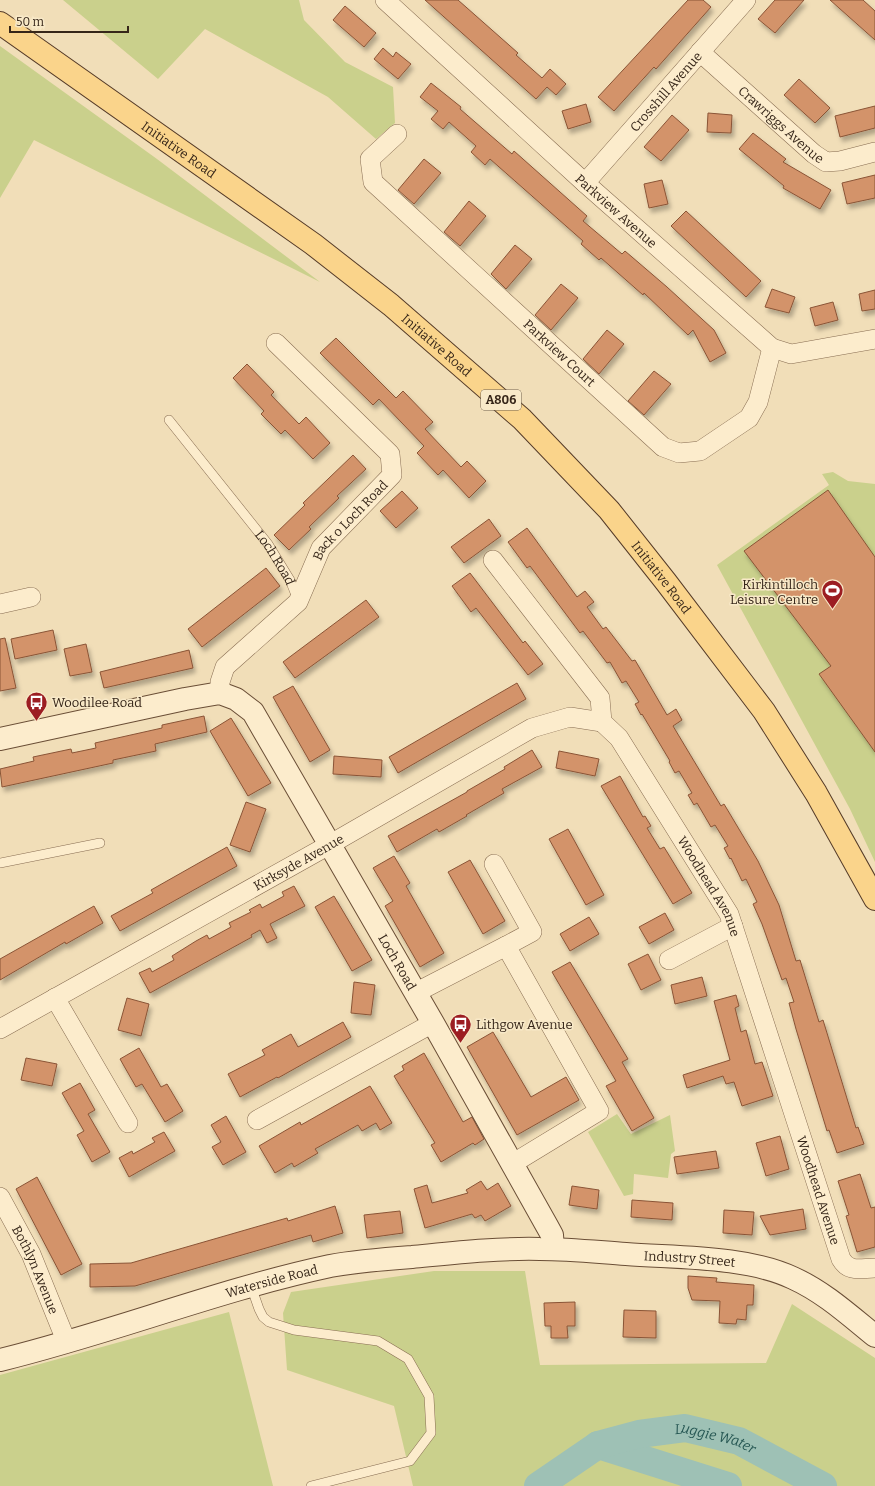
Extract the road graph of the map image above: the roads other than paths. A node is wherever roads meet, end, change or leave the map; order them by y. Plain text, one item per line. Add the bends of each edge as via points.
1 (385, 0) edge
2 (746, 0) edge
3 (0, 23) edge
4 (700, 52) junction
5 (397, 134) dead end
6 (875, 152) edge
7 (585, 183) junction
8 (875, 339) edge
9 (276, 343) dead end
10 (772, 348) junction
11 (169, 420) dead end
12 (493, 560) dead end
13 (31, 597) dead end
14 (298, 602) junction
15 (0, 604) edge
16 (220, 693) junction
17 (602, 722) junction
18 (0, 739) edge
19 (100, 843) dead end
20 (329, 845) junction
21 (0, 863) edge
22 (494, 864) dead end
23 (875, 899) edge
24 (733, 926) junction
25 (506, 946) junction
26 (669, 960) dead end
27 (415, 993) junction
28 (55, 998) junction
29 (433, 1023) junction
30 (0, 1029) edge
31 (257, 1120) dead end
32 (128, 1122) dead end
33 (512, 1164) junction
34 (0, 1197) edge
35 (553, 1249) junction
36 (875, 1268) edge
37 (251, 1286) junction
38 (875, 1336) edge
39 (67, 1343) junction
40 (0, 1360) edge
41 (311, 1486) edge

1 - 7 street, Parkview Avenue
2 - 4 street, Crosshill Avenue
3 - 23 main road, Initiative Road / A806 via 313,244 402,314 522,419 609,510 764,711 816,793
4 - 6 street, Crawriggs Avenue via 826,162
4 - 7 street, Crosshill Avenue
5 - 10 street, Parkview Court via 370,159 373,182 662,447 679,453 700,451 749,418 758,402
7 - 10 street, Parkview Avenue
8 - 10 street, Parkview Avenue via 791,354
9 - 14 street, Back o Loch Road via 390,454 392,475 321,548
11 - 14 lane, Loch Road via 268,544 290,580
12 - 17 street via 600,698
13 - 15 street
14 - 16 street, Loch Road via 225,668
16 - 18 main road
16 - 20 main road, Loch Road via 236,699 253,712
17 - 20 street, Kirksyde Avenue via 570,717 532,728
17 - 24 street, Woodhead Avenue via 619,738 729,914
19 - 21 lane
20 - 27 main road, Loch Road
20 - 28 street, Kirksyde Avenue
22 - 25 street via 532,932
24 - 26 street
24 - 36 street, Woodhead Avenue via 841,1260 851,1269
25 - 27 street
25 - 33 street via 599,1112
27 - 29 main road, Loch Road
28 - 30 street, Kirksyde Avenue
28 - 32 street
29 - 31 street
29 - 33 main road, Loch Road
33 - 35 main road, Loch Road via 552,1235
34 - 39 street, Bothlyn Avenue via 31,1254
35 - 37 main road, Waterside Road via 470,1252 350,1263
35 - 38 main road, Industry Street via 740,1264 792,1277 820,1293
37 - 39 main road, Waterside Road
37 - 41 lane via 259,1309 269,1322 294,1330 378,1341 408,1359 429,1396 431,1433 410,1461
39 - 40 main road, Waterside Road

